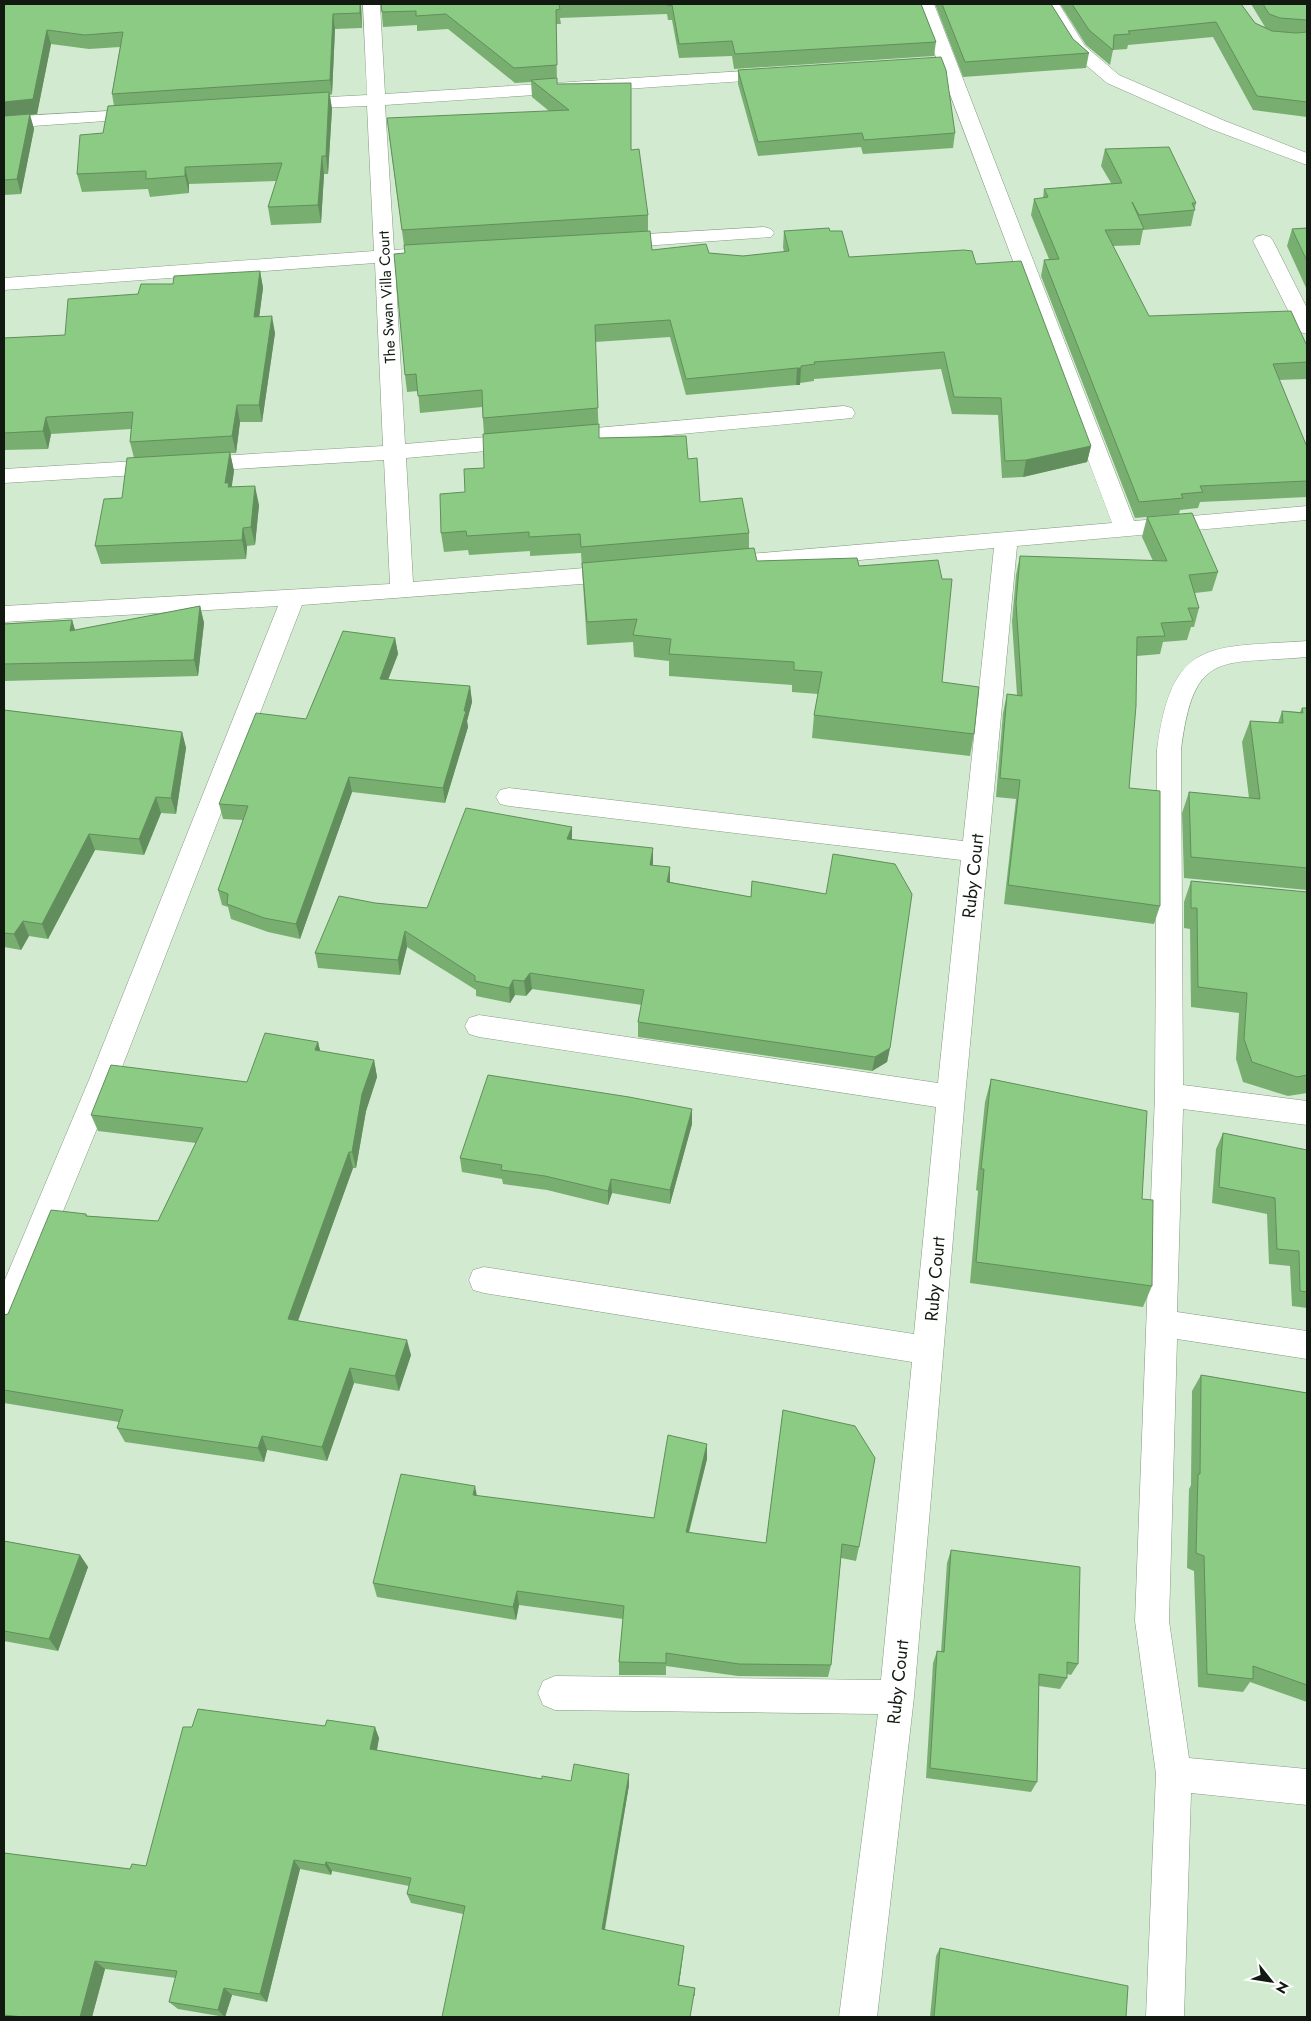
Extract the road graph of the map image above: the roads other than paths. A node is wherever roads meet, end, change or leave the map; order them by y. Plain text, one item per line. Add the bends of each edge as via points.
1 (371, 4) edge
2 (925, 4) edge
3 (1050, 4) edge
4 (791, 73) edge
5 (377, 99) junction
6 (279, 105) edge
7 (161, 113) edge
8 (4, 123) edge
9 (1307, 159) edge
10 (764, 233) dead end
11 (1263, 241) dead end
12 (594, 243) edge
13 (445, 252) edge
14 (385, 256) junction
15 (4, 284) edge
16 (1307, 328) edge
17 (844, 413) dead end
18 (395, 452) junction
19 (4, 476) edge
20 (1307, 513) edge
21 (1126, 529) junction
22 (1006, 540) junction
23 (709, 565) edge
24 (640, 571) edge
25 (402, 591) junction
26 (293, 598) junction
27 (4, 614) edge
28 (1307, 649) edge
29 (509, 796) dead end
30 (976, 852) junction
31 (480, 1026) dead end
32 (1169, 1095) junction
33 (951, 1097) junction
34 (1307, 1113) edge
35 (484, 1280) dead end
36 (4, 1318) edge
37 (1160, 1323) junction
38 (1307, 1345) edge
39 (928, 1350) junction
40 (555, 1693) dead end
41 (897, 1698) junction
42 (1174, 1774) junction
43 (1307, 1787) edge
44 (858, 2017) edge
45 (1165, 2017) edge

1 - 5 street, The Swan Villa Court
2 - 21 street via 938,63
3 - 9 street via 1078,49 1113,79
4 - 5 street
5 - 6 street
5 - 14 street, The Swan Villa Court
7 - 8 street
10 - 12 street
11 - 16 street
13 - 14 street
14 - 15 street
14 - 18 street, The Swan Villa Court
17 - 18 street
18 - 19 street
18 - 25 street, The Swan Villa Court
20 - 21 street
21 - 22 street
22 - 23 street
22 - 30 street, Ruby Court
24 - 25 street
25 - 26 street
26 - 27 street
26 - 36 street via 103,1080
28 - 32 street via 1227,656 1204,662 1187,680 1175,709 1169,750 1180,890
29 - 30 street
30 - 33 street, Ruby Court
31 - 33 street
32 - 34 street
32 - 37 street
33 - 39 street, Ruby Court
35 - 39 street
37 - 38 street
37 - 42 street via 1152,1621
39 - 41 street, Ruby Court
40 - 41 street
41 - 44 street, Ruby Court
42 - 43 street
42 - 45 street

